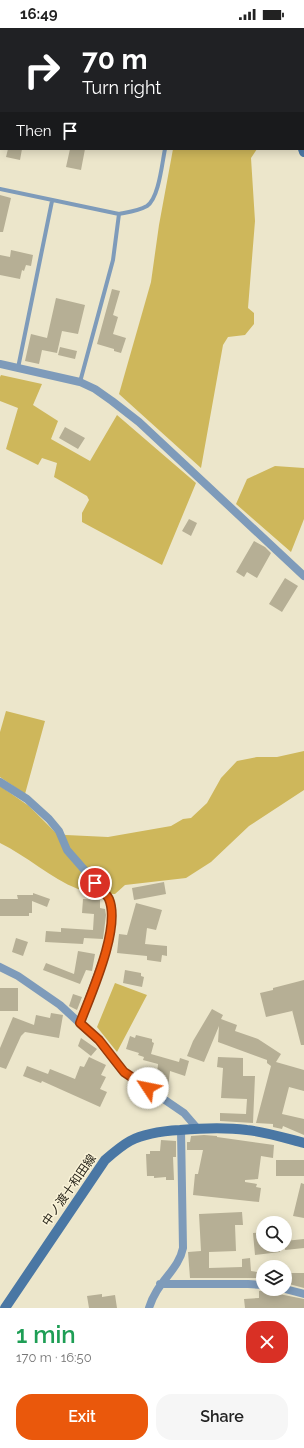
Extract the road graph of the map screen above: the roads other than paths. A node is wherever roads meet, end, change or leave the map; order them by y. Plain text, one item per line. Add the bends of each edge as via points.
1 (165, 150) edge
2 (0, 189) edge
3 (52, 201) junction
4 (120, 214) junction
5 (0, 364) edge
6 (18, 368) junction
7 (80, 382) junction
8 (304, 576) edge
9 (0, 782) edge
10 (0, 967) edge
11 (80, 1023) junction
12 (197, 1128) junction
13 (181, 1130) junction
14 (304, 1143) edge
15 (160, 1284) junction
16 (256, 1285) edge
17 (292, 1291) edge
18 (304, 1294) edge
19 (5, 1308) edge
20 (149, 1308) edge

1 - 4 lane via 154,196 148,205 134,212
2 - 3 lane
3 - 4 lane
3 - 6 lane
4 - 7 lane via 113,260
5 - 6 street
6 - 7 street
7 - 8 street via 96,389 139,422
9 - 11 street via 27,799 49,819 59,831 67,850 109,898 112,916 110,936
10 - 11 street via 60,1005
11 - 12 street via 99,1040 124,1072 184,1113
12 - 13 main road, 中ノ渡十和田線
12 - 14 main road, 中ノ渡十和田線 via 247,1130
13 - 15 street via 183,1248 178,1262
13 - 19 main road, 中ノ渡十和田線 via 151,1133 130,1141 105,1160
15 - 16 street
15 - 20 street
17 - 18 street

